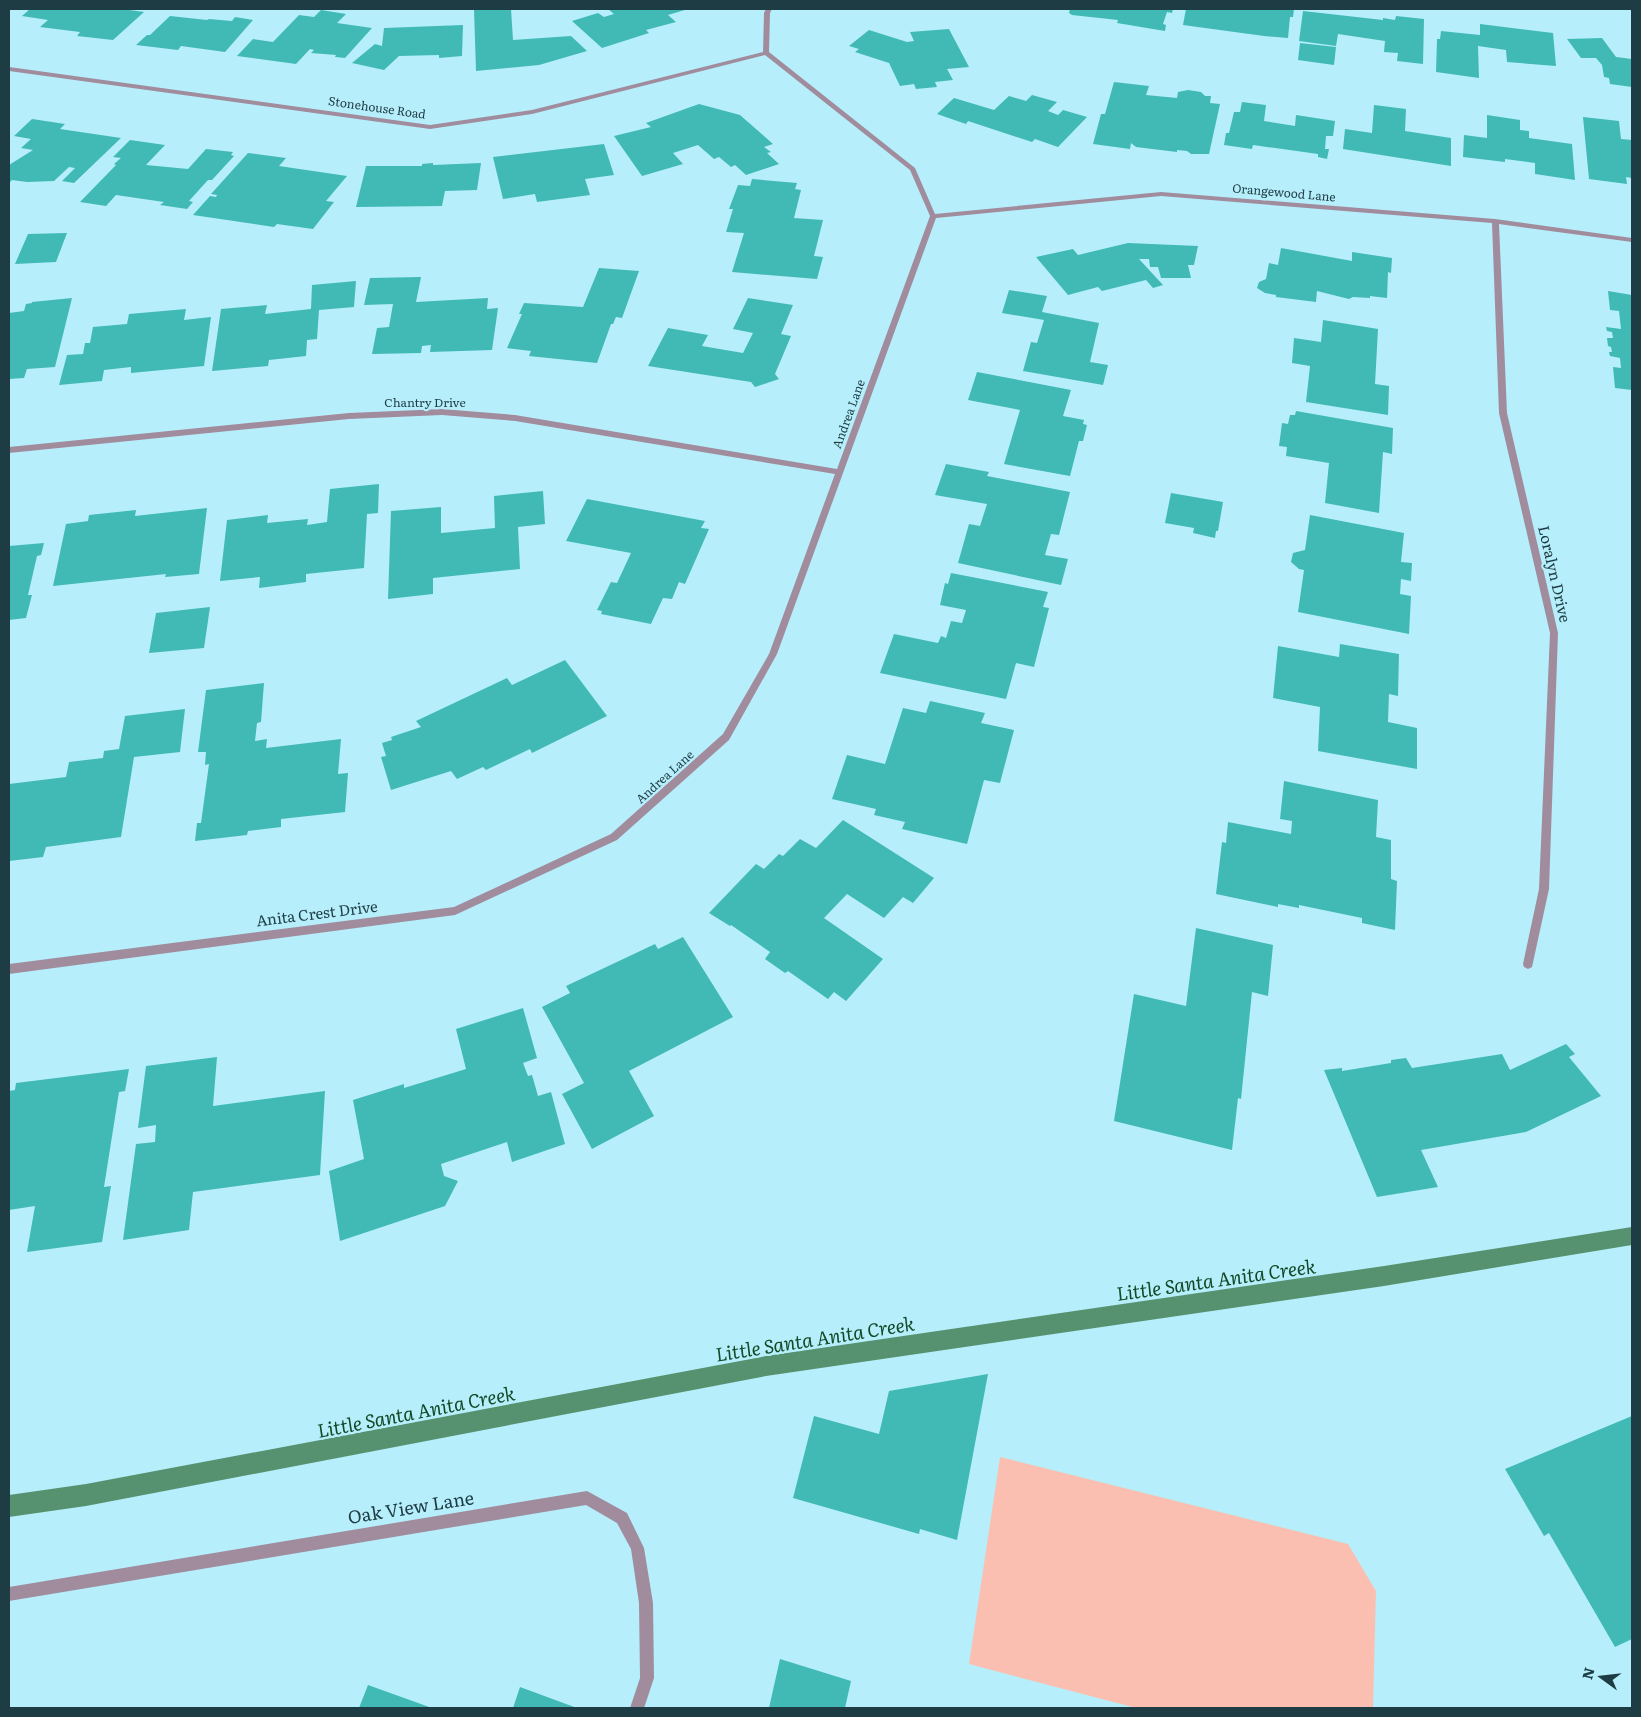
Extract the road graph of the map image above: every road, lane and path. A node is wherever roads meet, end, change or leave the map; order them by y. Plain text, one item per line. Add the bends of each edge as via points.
1 (769, 9) edge
2 (766, 53) junction
3 (9, 70) edge
4 (933, 216) junction
5 (1495, 221) junction
6 (1632, 240) edge
7 (9, 450) edge
8 (839, 472) junction
9 (614, 837) joint
10 (1528, 964) dead end
11 (9, 969) edge
12 (9, 1594) edge
13 (638, 1708) edge

1 - 2 street
2 - 3 street, Stonehouse Road via 532,112 430,127
2 - 4 street via 913,169
4 - 5 street, Orangewood Lane via 1161,194
4 - 8 street, Andrea Lane
5 - 6 street, Orangewood Lane
5 - 10 street, Loralyn Drive via 1498,346 1504,413 1554,633 1544,889
7 - 8 street, Chantry Drive via 349,416 442,412 515,418
8 - 9 street, Andrea Lane via 773,654 726,737
9 - 11 street, Anita Crest Drive via 455,911
12 - 13 street, Oak View Lane via 587,1498 622,1518 638,1548 646,1602 647,1678

